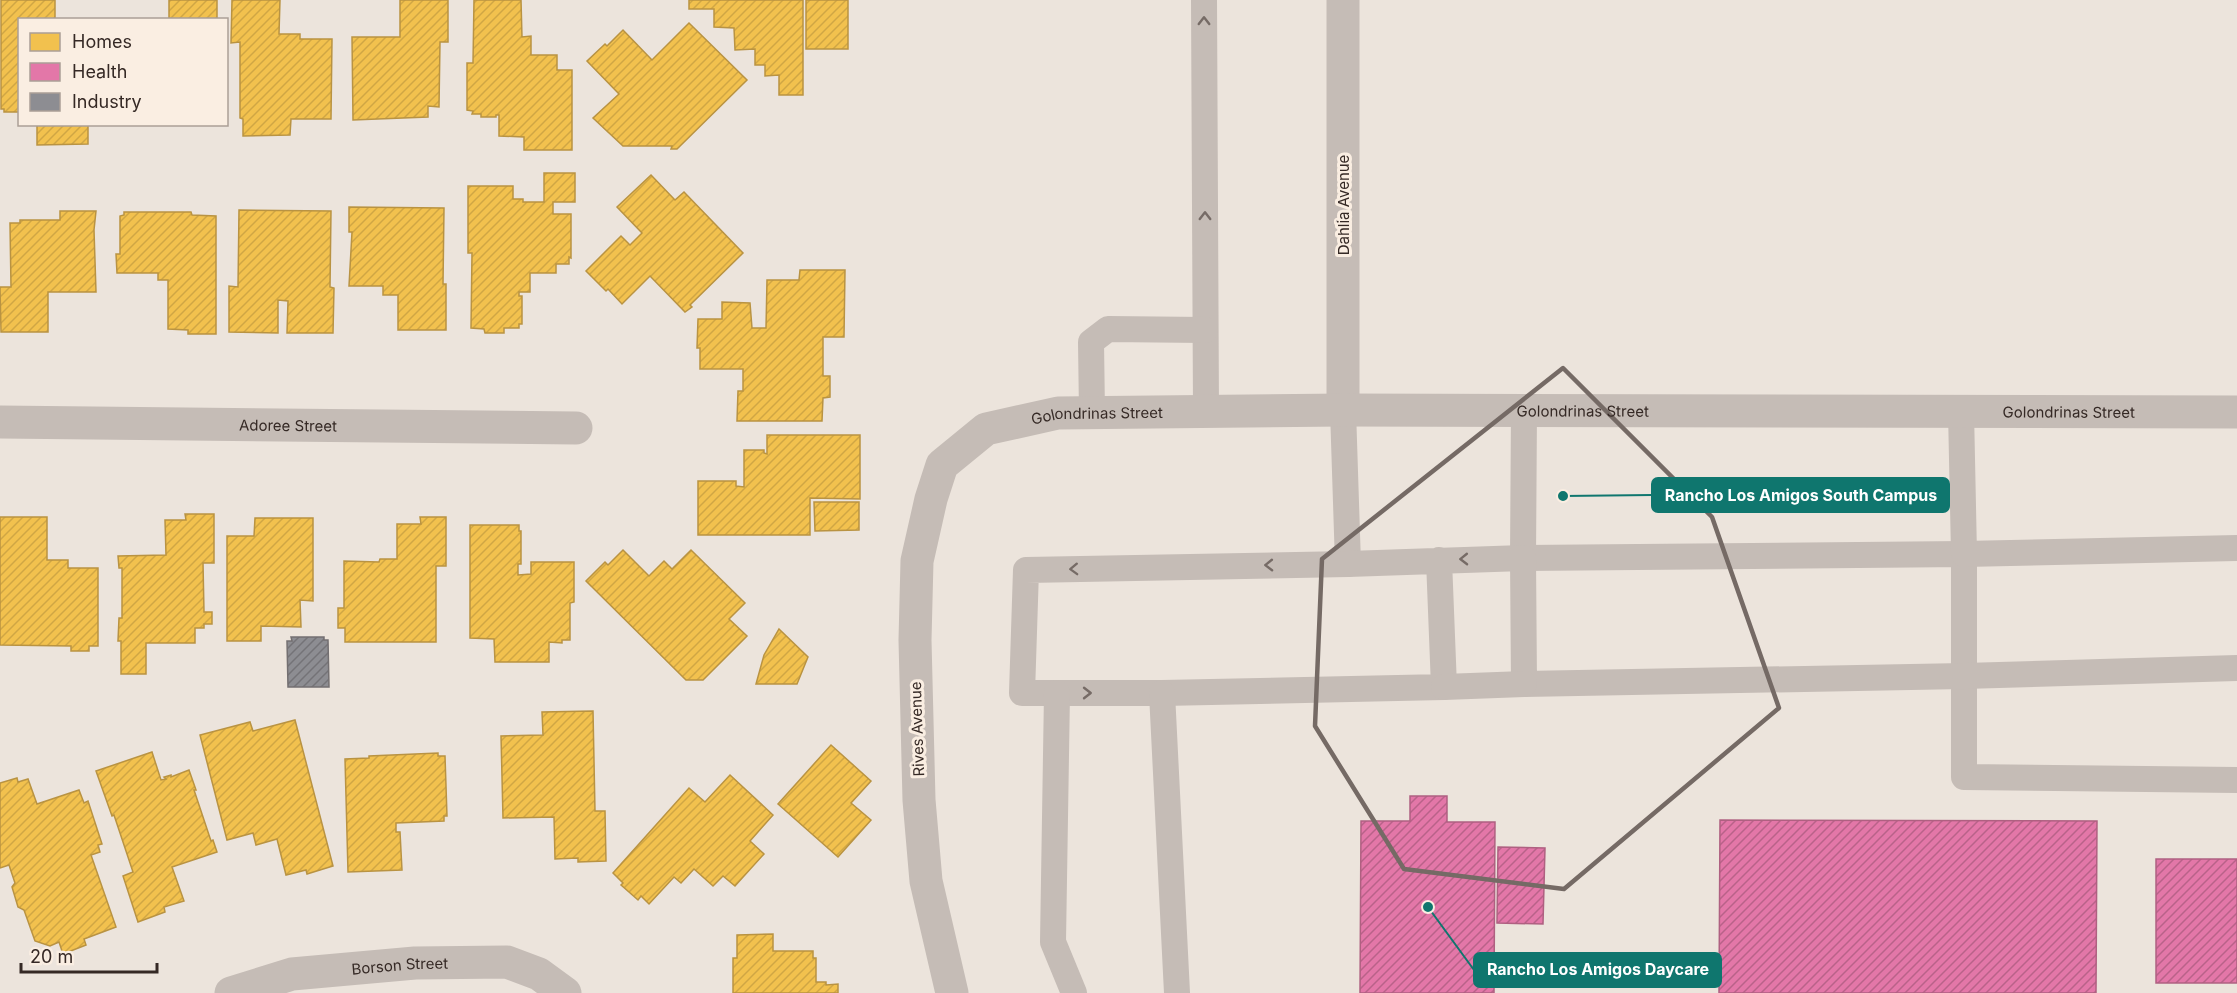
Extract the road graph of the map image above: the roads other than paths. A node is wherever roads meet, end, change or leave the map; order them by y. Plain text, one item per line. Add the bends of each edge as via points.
1 (1204, 0) edge
2 (1343, 0) edge
3 (1205, 330) junction
4 (1343, 410) junction
5 (1524, 410) junction
6 (1206, 411) junction
7 (1961, 411) junction
8 (2237, 412) edge
9 (1092, 413) junction
10 (0, 422) edge
11 (576, 428) dead end
12 (942, 465) joint
13 (2237, 548) edge
14 (1964, 554) junction
15 (1522, 558) junction
16 (1439, 560) junction
17 (1348, 564) junction
18 (2237, 668) edge
19 (1964, 676) junction
20 (1524, 684) junction
21 (1444, 687) junction
22 (1057, 693) junction
23 (1162, 693) junction
24 (2237, 780) edge
25 (565, 992) edge
26 (231, 993) edge
27 (952, 993) edge
28 (1074, 993) edge
29 (1177, 993) edge

3 -> 1 lane
2 - 4 street, Dahlia Avenue
3 - 6 lane
3 - 9 lane via 1108,328 1091,342
4 - 5 street, Golondrinas Street
4 - 6 street, Golondrinas Street
4 - 17 lane
5 - 7 street, Golondrinas Street
5 - 15 lane
6 - 9 street, Golondrinas Street
7 - 8 street, Golondrinas Street
7 - 14 lane
9 - 12 street, Golondrinas Street via 1058,413 986,429
10 - 11 street, Adoree Street
12 - 27 street, Rives Avenue via 917,561 915,640 919,800 926,880
13 - 14 lane
14 - 15 lane
14 - 19 lane
15 -> 16 lane
15 - 20 lane
16 - 17 lane
16 - 21 lane
17 -> 22 lane via 1026,570 1022,693
18 - 19 lane
19 - 20 lane
19 - 24 lane via 1964,777
20 - 21 lane
21 - 23 lane
22 -> 23 lane
22 - 28 lane via 1053,942
23 - 29 lane
25 - 26 street, Borson Street via 539,974 507,962 415,963 292,974

